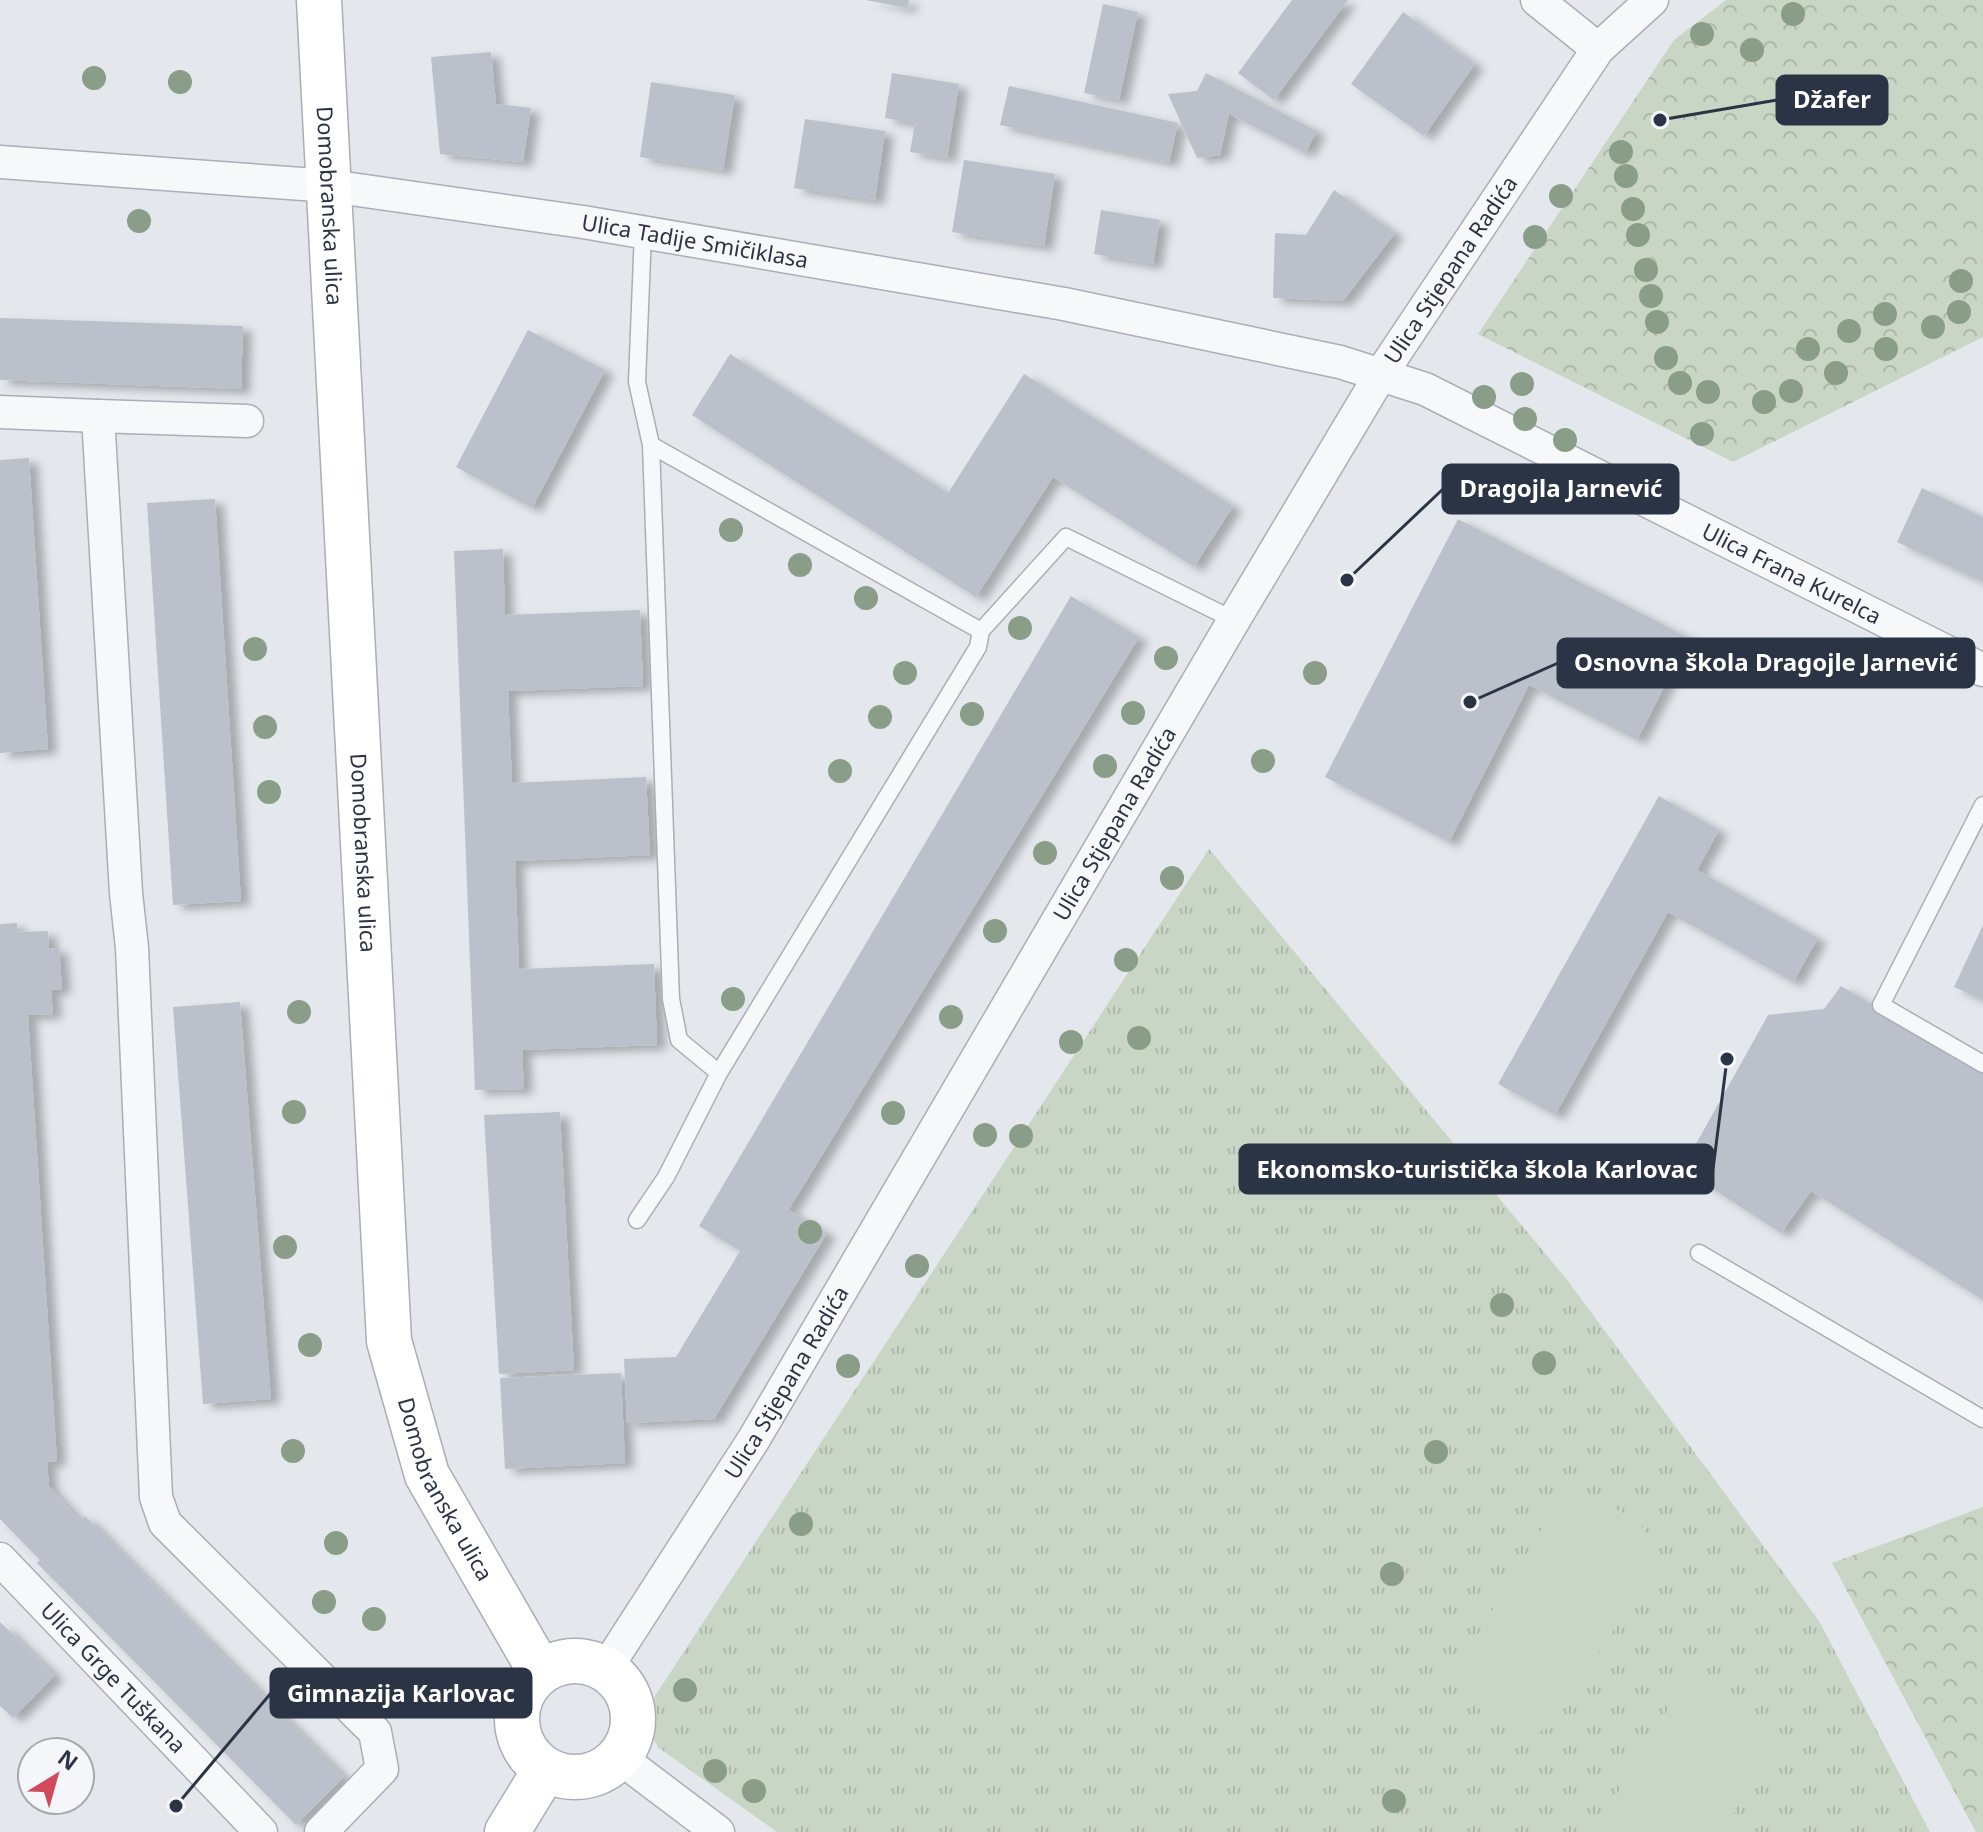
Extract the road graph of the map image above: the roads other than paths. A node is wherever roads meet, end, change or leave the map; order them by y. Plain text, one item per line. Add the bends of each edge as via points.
1 (319, 0) edge
2 (1537, 0) edge
3 (1652, 0) edge
4 (1598, 49) junction
5 (0, 162) edge
6 (330, 186) junction
7 (643, 232) junction
8 (1381, 374) junction
9 (0, 412) edge
10 (98, 416) junction
11 (247, 421) dead end
12 (651, 445) junction
13 (1234, 620) junction
14 (981, 631) junction
15 (1983, 670) edge
16 (1983, 805) edge
17 (1983, 1064) edge
18 (719, 1073) junction
19 (637, 1220) dead end
20 (1699, 1253) dead end
21 (1983, 1419) edge
22 (0, 1559) edge
23 (605, 1670) junction
24 (540, 1671) junction
25 (620, 1758) junction
26 (545, 1770) junction
27 (691, 1823) edge
28 (261, 1832) edge
29 (321, 1832) edge
30 (507, 1832) edge
31 (718, 1832) edge

1 - 6 main road, Domobranska ulica
2 - 4 street
3 - 4 street, Ulica Stjepana Radića
4 - 8 street, Ulica Stjepana Radića
5 - 6 street, Ulica Tadije Smičiklasa
6 - 7 street, Ulica Tadije Smičiklasa
6 - 24 main road, Domobranska ulica via 389,1341 427,1475
7 - 8 street, Ulica Tadije Smičiklasa via 1064,304
7 - 12 lane via 637,382
8 - 13 street, Ulica Stjepana Radića
8 - 15 street, Ulica Frana Kurelca via 1425,389
9 - 10 street
10 - 11 street
10 - 29 street via 132,948 156,1497 165,1523 375,1732 382,1769
12 - 14 lane
12 - 18 lane via 671,999 679,1040
13 - 14 lane via 1066,537
13 - 23 street, Ulica Stjepana Radića via 754,1439
14 - 18 lane via 978,647
16 - 17 lane via 1881,1005
18 - 19 lane via 666,1177
20 - 21 lane
22 - 28 street, Ulica Grge Tuškana
23 - 24 main road via 577,1660
23 - 25 main road via 625,1688 632,1706 633,1725
24 - 26 main road via 526,1685 516,1722 530,1758
25 - 26 main road via 584,1777
25 - 27 street
26 - 30 main road
27 - 31 street

